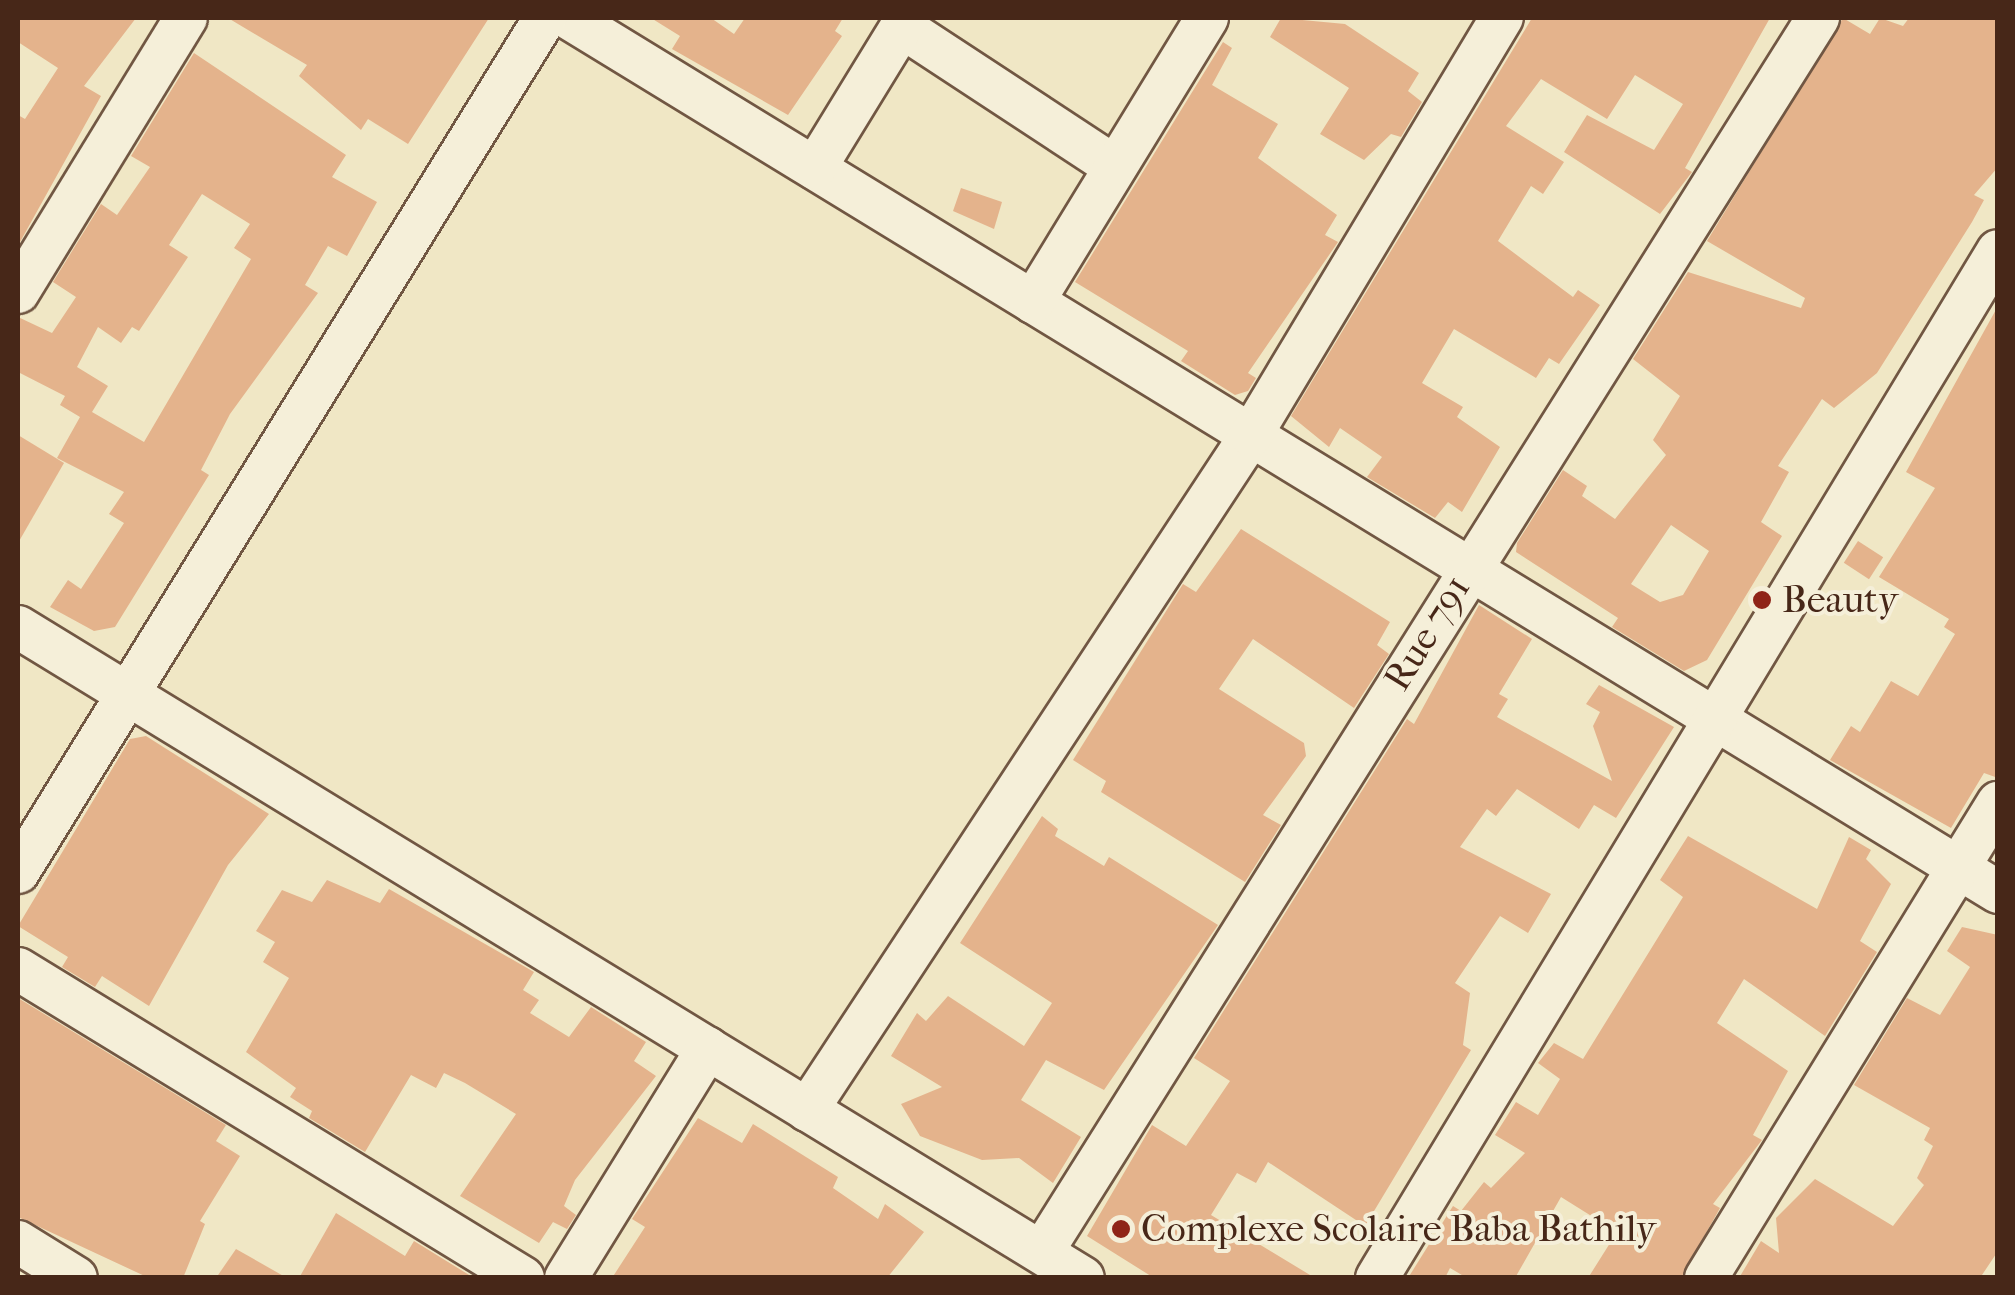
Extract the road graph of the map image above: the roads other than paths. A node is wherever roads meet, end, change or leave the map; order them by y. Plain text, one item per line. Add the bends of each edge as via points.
1 (186, 18) edge
2 (545, 18) edge
3 (569, 18) edge
4 (1502, 18) edge
5 (1818, 18) edge
6 (1201, 19) edge
7 (904, 22) edge
8 (815, 168) junction
9 (1115, 168) junction
10 (1998, 251) edge
11 (18, 292) edge
12 (1033, 302) junction
13 (1251, 435) junction
14 (1468, 568) junction
15 (18, 627) edge
16 (127, 694) junction
17 (1714, 719) junction
18 (1998, 803) edge
19 (1958, 868) junction
20 (18, 872) edge
21 (1998, 892) edge
22 (18, 969) edge
23 (708, 1048) junction
24 (807, 1110) junction
25 (18, 1242) edge
26 (1042, 1252) junction
27 (76, 1278) edge
28 (524, 1278) edge
29 (566, 1278) edge
30 (1083, 1278) edge
31 (1377, 1278) edge
32 (1706, 1278) edge

1 - 11 street
2 - 16 street
3 - 8 street
4 - 13 street
5 - 14 street, Rue 791
6 - 9 street
7 - 8 street
7 - 9 street
8 - 12 street
9 - 12 street
10 - 17 street
12 - 13 street
13 - 14 street
13 - 24 street
14 - 17 street
14 - 26 street, Rue 791
15 - 16 street
16 - 20 street
16 - 23 street
17 - 19 street
17 - 31 street
18 - 19 street
19 - 21 street
19 - 32 street
22 - 28 street
23 - 24 street
23 - 29 street
24 - 26 street
25 - 27 street
26 - 30 street

